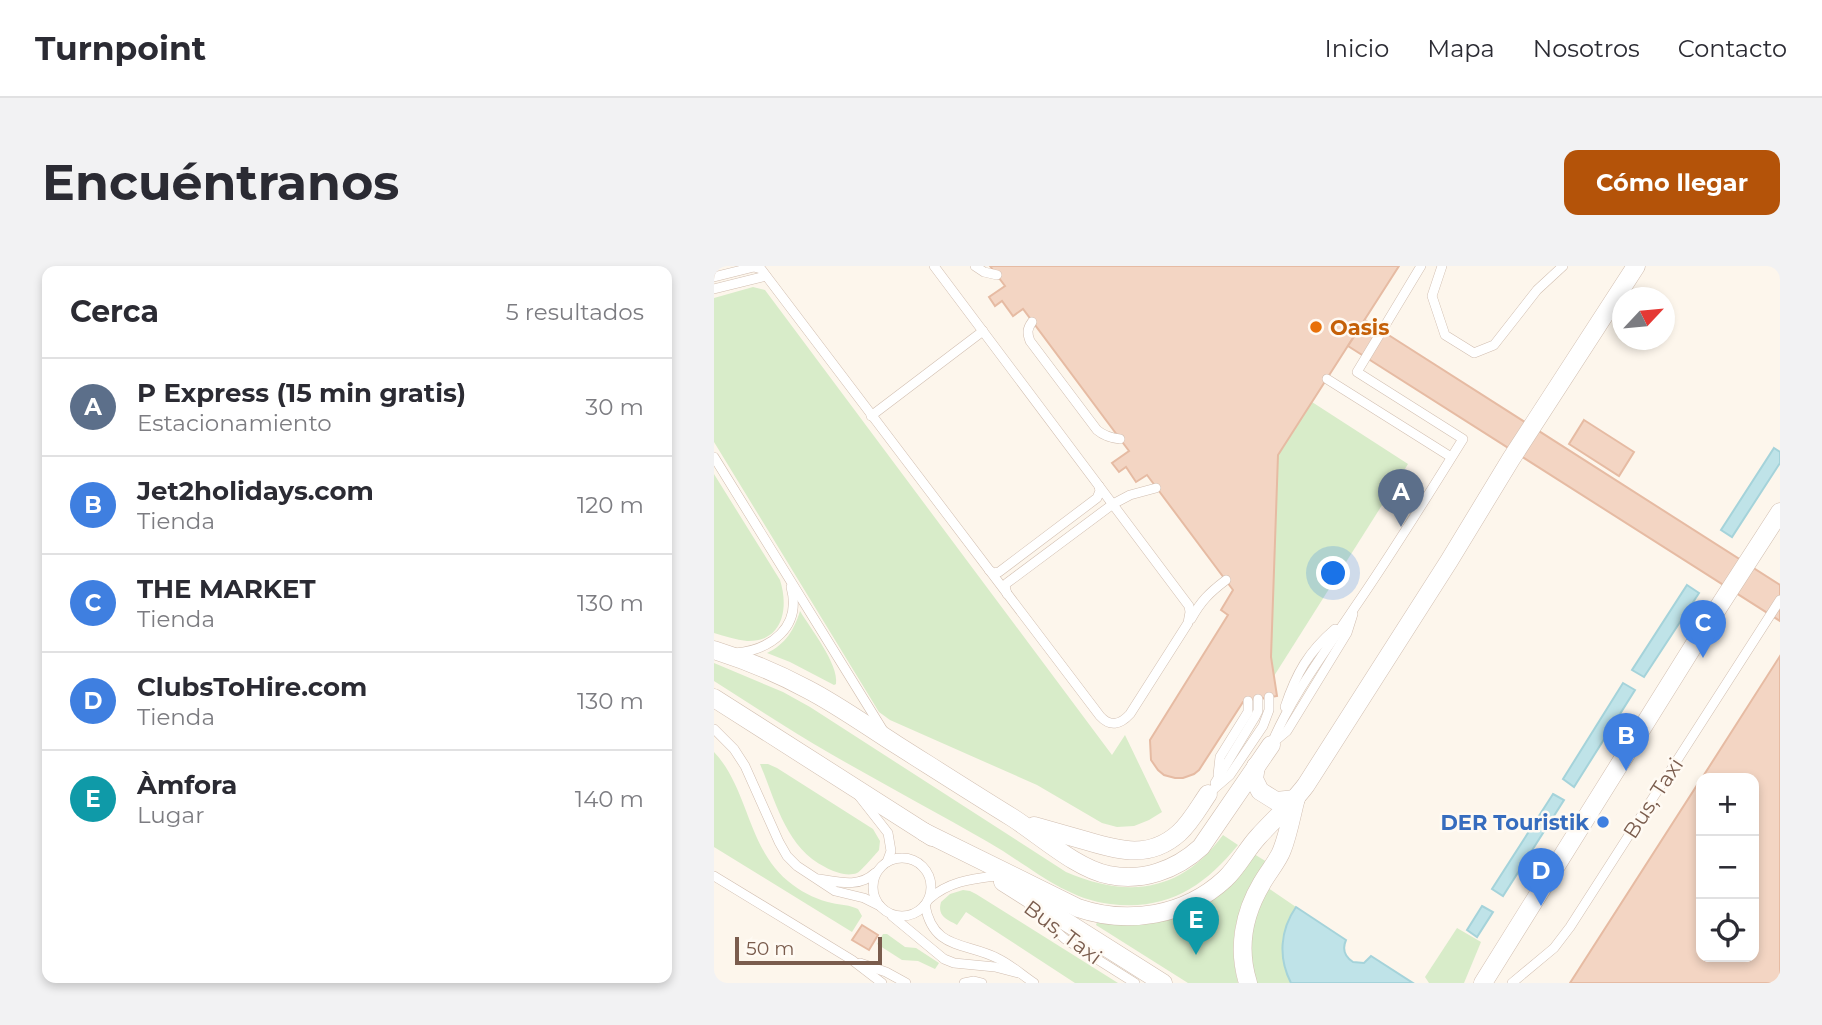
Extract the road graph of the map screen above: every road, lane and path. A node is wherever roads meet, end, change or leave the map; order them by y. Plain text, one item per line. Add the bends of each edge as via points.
1 (934, 266) edge
2 (975, 266) edge
3 (1422, 266) edge
4 (1442, 266) edge
5 (1563, 266) edge
6 (1636, 266) edge
7 (764, 270) edge
8 (997, 275) dead end
9 (714, 277) edge
10 (714, 289) edge
11 (1032, 322) dead end
12 (983, 331) junction
13 (1327, 379) dead end
14 (871, 416) junction
15 (1120, 439) dead end
16 (714, 457) edge
17 (1451, 457) junction
18 (1099, 486) junction
19 (1156, 488) dead end
20 (1112, 504) junction
21 (1780, 512) edge
22 (988, 569) junction
23 (789, 579) junction
24 (1226, 580) dead end
25 (1007, 595) junction
26 (1780, 600) edge
27 (1354, 609) junction
28 (1188, 623) junction
29 (717, 651) edge
30 (1269, 697) dead end
31 (714, 698) edge
32 (1253, 700) dead end
33 (714, 729) edge
34 (897, 745) junction
35 (1271, 745) junction
36 (1256, 766) junction
37 (852, 787) junction
38 (1213, 787) junction
39 (1296, 799) junction
40 (1018, 821) junction
41 (924, 832) junction
42 (883, 866) junction
43 (714, 876) edge
44 (995, 876) junction
45 (818, 879) junction
46 (927, 902) junction
47 (884, 909) junction
48 (852, 960) junction
49 (1018, 972) junction
50 (881, 983) edge
51 (906, 983) edge
52 (964, 983) edge
53 (982, 983) edge
54 (1034, 983) edge
55 (1135, 983) edge
56 (1163, 983) edge
57 (1248, 983) edge
58 (1483, 983) edge
59 (1512, 983) edge

1 - 12 lane
2 - 8 lane
3 - 17 lane via 1357,372 1463,439
4 - 5 lane via 1432,296 1445,335 1474,353 1494,345 1536,289
6 - 39 street
7 - 9 lane via 754,267
7 - 10 lane
7 - 14 lane
11 - 15 lane via 1027,334 1030,341 1097,430
12 - 14 lane
12 - 18 lane
13 - 17 lane
14 - 22 lane
16 - 23 lane
17 - 27 lane
18 - 20 lane
18 - 22 lane via 1097,498 999,572
19 - 20 lane
20 - 25 lane via 1007,583
20 - 28 lane via 1185,600 1191,612
21 - 58 street
22 - 25 lane
23 - 29 lane via 792,614 774,641 737,653
23 - 34 lane via 880,726
24 - 28 lane via 1201,601
25 - 28 lane via 1100,716 1111,724 1130,714
26 - 59 lane, Bus, Taxi via 1570,927 1555,948
27 - 35 lane via 1318,661
27 - 35 lane via 1347,633 1286,731
29 - 34 street via 806,688
30 - 38 lane via 1263,726 1230,775
31 - 37 street
32 - 38 lane via 1258,711 1255,718
33 - 45 lane via 745,766 788,856
34 - 40 street
35 - 36 street
36 - 39 street via 1254,779 1260,791 1276,801
36 - 40 street via 1201,847 1178,864 1152,874 1122,877 1095,871
37 - 41 street
37 - 42 lane via 888,833 891,851
38 - 40 street via 1179,833 1137,851 1111,849
39 - 41 street via 1213,889 1179,908 1139,917 1108,916 1078,908
39 - 57 street via 1282,852 1247,915 1243,948
41 - 44 street
42 - 45 lane via 857,883
42 - 46 lane via 906,858 918,863 930,879
42 - 47 lane via 873,887
43 - 48 lane
44 - 46 lane via 955,883
44 - 55 lane, Bus, Taxi via 1065,939
44 - 56 street
45 - 47 lane via 835,891
46 - 47 lane via 908,916
46 - 49 lane via 929,922 944,938 997,958
47 - 49 lane via 944,959
48 - 50 lane
48 - 51 lane
49 - 54 lane
52 - 53 lane

